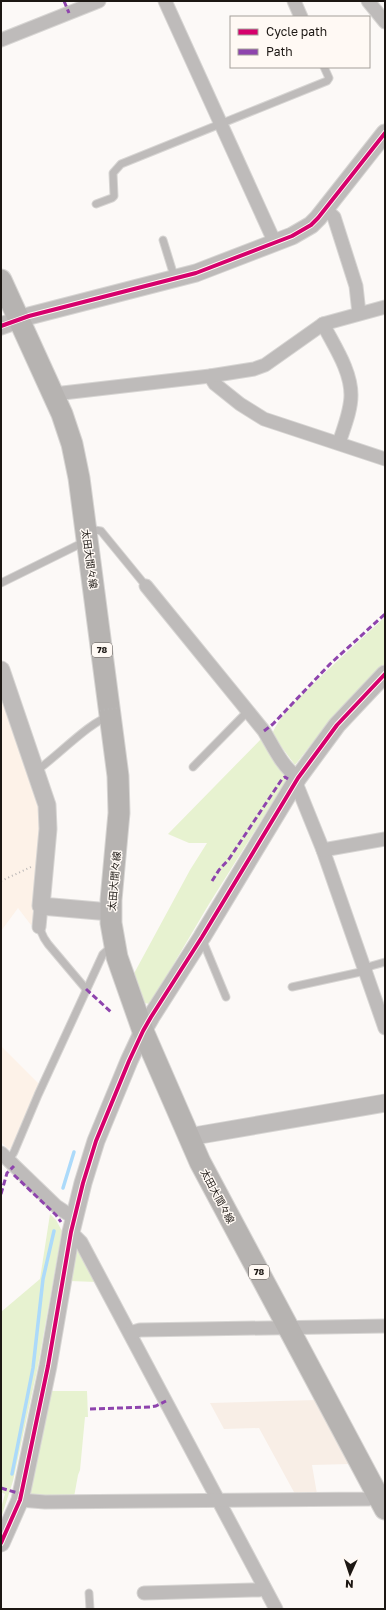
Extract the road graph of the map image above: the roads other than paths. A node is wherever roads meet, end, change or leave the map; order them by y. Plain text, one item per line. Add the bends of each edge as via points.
1 (99, 1) edge
2 (165, 1) edge
3 (294, 1) edge
4 (368, 1) edge
5 (301, 16) edge
6 (385, 22) edge
7 (1, 40) edge
8 (324, 68) edge
9 (222, 124) junction
10 (385, 133) edge
11 (96, 204) dead end
12 (325, 210) junction
13 (163, 240) dead end
14 (275, 243) junction
15 (175, 279) junction
16 (1, 280) edge
17 (385, 307) edge
18 (359, 313) junction
19 (10, 323) edge
20 (323, 324) junction
21 (210, 376) junction
22 (54, 394) junction
23 (339, 443) junction
24 (385, 459) edge
25 (87, 536) junction
26 (1, 583) edge
27 (146, 586) joint
28 (1, 670) edge
29 (385, 674) edge
30 (248, 711) junction
31 (109, 712) junction
32 (192, 767) dead end
33 (36, 771) junction
34 (297, 782) junction
35 (385, 839) edge
36 (323, 850) junction
37 (41, 906) junction
38 (110, 912) junction
39 (39, 927) joint
40 (202, 937) junction
41 (114, 945) junction
42 (385, 962) edge
43 (365, 971) junction
44 (292, 987) dead end
45 (86, 990) junction
46 (226, 997) dead end
47 (385, 1028) edge
48 (142, 1031) junction
49 (385, 1102) edge
50 (188, 1138) junction
51 (5, 1157) edge
52 (72, 1225) junction
53 (385, 1326) edge
54 (288, 1328) junction
55 (130, 1333) junction
56 (20, 1500) junction
57 (219, 1500) junction
58 (382, 1502) edge
59 (1, 1543) edge
60 (264, 1587) junction
61 (89, 1593) dead end
62 (144, 1593) dead end
63 (90, 1609) edge
64 (276, 1609) edge

1 - 7 street
2 - 9 street
3 - 5 street
4 - 6 street
8 - 9 lane via 328,78 326,81
9 - 11 lane via 121,164 113,173 114,196
9 - 14 street
10 - 12 street
12 - 14 street via 311,225
12 - 18 street via 334,217 356,286
13 - 15 lane
14 - 15 street via 209,269
15 - 19 street
16 - 19 main road, 太田大間々線 / 78
17 - 18 street
18 - 20 street
19 - 22 main road, 太田大間々線 / 78
20 - 21 street via 265,365
20 - 23 street via 349,378 350,406
21 - 22 street
21 - 23 street via 215,384 240,404 264,419
22 - 25 main road, 太田大間々線 / 78 via 68,429 76,461
23 - 24 street
25 - 26 lane via 78,545
25 - 27 lane via 92,529 101,531
25 - 31 main road, 太田大間々線 / 78
27 - 30 street
28 - 33 street
29 - 34 street via 338,725
30 - 32 lane
30 - 34 street
31 - 33 lane
31 - 38 main road, 太田大間々線 / 78 via 118,776 119,813
33 - 37 street via 48,816
34 - 36 street
34 - 40 street
35 - 36 street
36 - 43 street
37 - 38 street
37 - 39 street
38 - 41 main road, 太田大間々線 / 78
39 - 45 lane via 48,944
40 - 46 lane
40 - 48 street
41 - 45 lane via 103,954
41 - 48 main road, 太田大間々線 / 78
42 - 43 lane via 371,966
43 - 44 lane
43 - 47 street
45 - 51 lane via 14,1152
48 - 50 main road, 太田大間々線 / 78
48 - 52 street via 96,1141
49 - 50 street
50 - 54 main road, 太田大間々線 / 78
51 - 52 street
52 - 55 street
52 - 56 street via 48,1366
53 - 54 street
54 - 55 street via 140,1330
54 - 58 main road, 太田大間々線 / 78
55 - 57 street
56 - 57 street
56 - 59 street
57 - 58 street via 368,1499
57 - 60 street
60 - 62 street via 259,1590
60 - 64 street
61 - 63 lane

